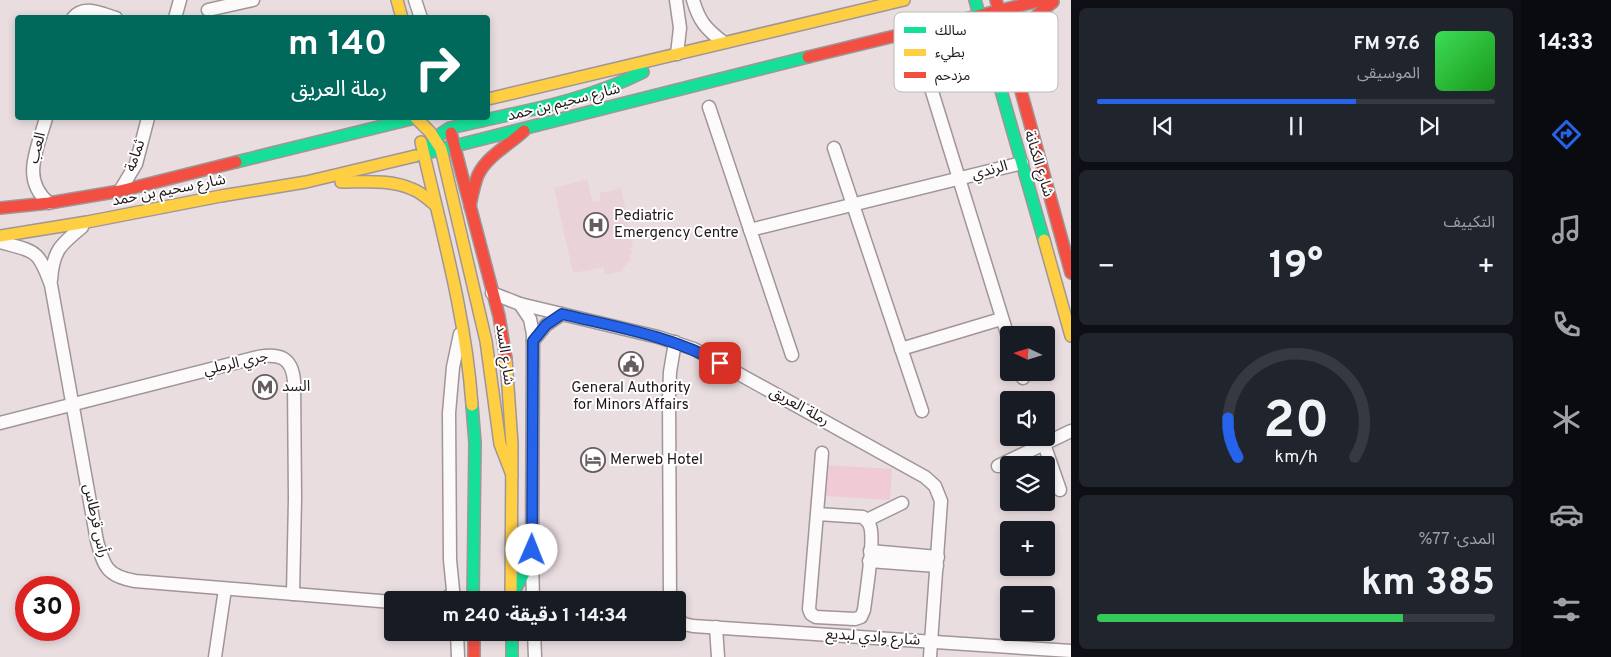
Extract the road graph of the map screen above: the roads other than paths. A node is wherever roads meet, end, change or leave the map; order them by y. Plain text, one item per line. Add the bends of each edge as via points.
1 (180, 0) edge
2 (253, 0) edge
3 (386, 0) edge
4 (397, 0) edge
5 (415, 0) edge
6 (676, 0) edge
7 (693, 0) edge
8 (904, 0) edge
9 (1043, 0) edge
10 (1056, 0) edge
11 (998, 5) edge
12 (208, 10) dead end
13 (986, 12) edge
14 (1039, 12) edge
15 (76, 15) edge
16 (104, 15) edge
17 (176, 15) edge
18 (389, 15) edge
19 (401, 15) edge
20 (420, 15) edge
21 (894, 36) edge
22 (724, 42) junction
23 (677, 54) junction
24 (664, 58) junction
25 (667, 80) dead end
26 (932, 92) edge
27 (1001, 92) edge
28 (1021, 92) edge
29 (490, 93) edge
30 (506, 94) junction
31 (657, 95) junction
32 (490, 98) edge
33 (708, 107) dead end
34 (490, 118) edge
35 (45, 120) edge
36 (147, 120) edge
37 (380, 120) edge
38 (407, 120) edge
39 (418, 120) edge
40 (482, 120) edge
41 (525, 129) junction
42 (368, 130) junction
43 (435, 131) edge
44 (454, 146) junction
45 (834, 148) dead end
46 (423, 153) junction
47 (1022, 163) junction
48 (257, 178) dead end
49 (958, 180) junction
50 (306, 182) junction
51 (120, 191) junction
52 (221, 196) junction
53 (49, 203) junction
54 (435, 205) junction
55 (854, 205) junction
56 (470, 206) junction
57 (0, 208) edge
58 (87, 222) junction
59 (1040, 224) junction
60 (750, 230) junction
61 (0, 236) edge
62 (1060, 237) junction
63 (0, 242) edge
64 (1071, 273) edge
65 (51, 285) junction
66 (494, 297) junction
67 (520, 304) junction
68 (478, 311) junction
69 (562, 314) junction
70 (1001, 319) junction
71 (462, 326) junction
72 (1004, 326) edge
73 (1071, 336) edge
74 (533, 341) junction
75 (675, 342) junction
76 (901, 349) junction
77 (792, 355) dead end
78 (73, 405) junction
79 (922, 411) dead end
80 (0, 423) edge
81 (1071, 431) edge
82 (1055, 439) edge
83 (1040, 446) edge
84 (1045, 446) edge
85 (822, 453) dead end
86 (998, 466) dead end
87 (512, 475) junction
88 (1060, 490) dead end
89 (902, 502) dead end
90 (818, 514) junction
91 (867, 520) junction
92 (870, 556) junction
93 (532, 559) junction
94 (938, 561) junction
95 (225, 589) junction
96 (450, 591) edge
97 (473, 591) edge
98 (511, 591) edge
99 (515, 591) edge
100 (533, 591) edge
101 (670, 591) edge
102 (292, 594) junction
103 (384, 601) edge
104 (686, 624) edge
105 (716, 627) junction
106 (457, 641) edge
107 (474, 641) edge
108 (512, 641) edge
109 (534, 641) edge
110 (932, 642) junction
111 (1071, 651) edge
112 (215, 657) edge
113 (458, 657) edge
114 (474, 657) edge
115 (512, 657) edge
116 (535, 657) edge
117 (718, 657) edge
118 (930, 657) edge

1 - 17 street
2 - 12 street
3 - 18 street
4 - 19 main road
5 - 20 street
6 - 23 street via 680,28
7 - 22 street via 702,24
8 - 22 main road, شارع سحيم بن حمد
9 - 11 main road, شارع سحيم بن حمد
10 - 14 main road
11 - 13 main road, شارع سحيم بن حمد
15 - 16 street via 84,10
21 - 31 main road, شارع سحيم بن حمد
22 - 23 main road, شارع سحيم بن حمد
23 - 24 main road, شارع سحيم بن حمد
24 - 30 main road, شارع سحيم بن حمد
24 - 34 main road via 636,76 588,95
25 - 31 main road
26 - 49 street
27 - 47 main road, شارع الكنانة
28 - 62 main road, شارع الكنانة
29 - 30 main road
30 - 32 main road, شارع سحيم بن حمد
31 - 41 main road, شارع سحيم بن حمد
33 - 60 street
35 - 53 street, العب via 32,173 38,193
36 - 51 street, ثمامة via 136,164
37 - 42 main road
38 - 42 main road, شارع سحيم بن حمد
39 - 43 main road, شارع السد
40 - 43 main road
41 - 44 main road, شارع سحيم بن حمد
41 - 56 main road via 480,170
42 - 51 main road, شارع سحيم بن حمد
43 - 44 main road, شارع سحيم بن حمد
43 - 44 main road, شارع السد
43 - 46 main road, شارع سحيم بن حمد
43 - 46 main road, شارع السد
43 - 68 main road
44 - 56 main road, شارع السد
45 - 55 street
46 - 50 main road, شارع سحيم بن حمد
46 - 54 main road, شارع السد
47 - 49 street, الرندي
47 - 59 main road, شارع الكنانة
48 - 52 main road
49 - 55 street, الرندي
49 - 70 street
50 - 52 main road, شارع سحيم بن حمد
50 - 54 main road via 371,182 402,186 418,191
51 - 53 main road, شارع سحيم بن حمد
52 - 58 main road, شارع سحيم بن حمد
53 - 57 main road, شارع سحيم بن حمد
54 - 71 main road, شارع السد
55 - 60 street, الرندي
55 - 76 street
56 - 66 main road, شارع السد
58 - 61 main road, شارع سحيم بن حمد
58 - 65 street, رأس قرطاس via 59,247 53,259
59 - 62 main road via 1050,227
59 - 73 main road, شارع الكنانة
60 - 77 street
62 - 64 main road, شارع الكنانة
63 - 65 street, رأس قرطاس via 35,254 42,262
65 - 78 street, رأس قرطاس
66 - 67 street, رملة العريق
66 - 68 street via 493,310 489,315
66 - 87 main road, شارع السد via 508,365
67 - 69 street, رملة العريق
67 - 74 street, شارع السد via 530,319
68 - 87 main road via 487,349 500,444
69 - 74 street, شارع السد via 546,325
69 - 75 street, رملة العريق
70 - 72 street
70 - 76 street
71 - 96 street, شارع السد via 453,366 449,413
71 - 97 main road, شارع السد via 470,369 475,443
74 - 93 street, شارع السد
75 - 94 street, رملة العريق via 703,354 925,477 935,486 941,501
75 - 101 street via 669,396
76 - 79 street
78 - 80 street
78 - 95 street, رأس قرطاس via 97,541 107,569 122,579
78 - 102 street, جري الرملي via 258,357 276,355 284,358 293,371 294,381
81 - 82 street
83 - 86 street
84 - 88 street
85 - 90 street
87 - 98 main road, شارع السد
89 - 91 street
90 - 91 street
90 - 92 street via 811,614 861,617
91 - 92 street via 871,527
92 - 94 street
93 - 99 main road
93 - 100 street, شارع السد
94 - 110 street, رملة العريق
95 - 102 street, رأس قرطاس
95 - 112 street
102 - 103 street, رأس قرطاس
104 - 105 street, شارع وادي لبديع
105 - 110 street, شارع وادي لبديع
105 - 117 street
106 - 113 street
107 - 114 main road
108 - 115 main road
109 - 116 street
110 - 111 street, شارع وادي لبديع
110 - 118 street, رملة العريق

